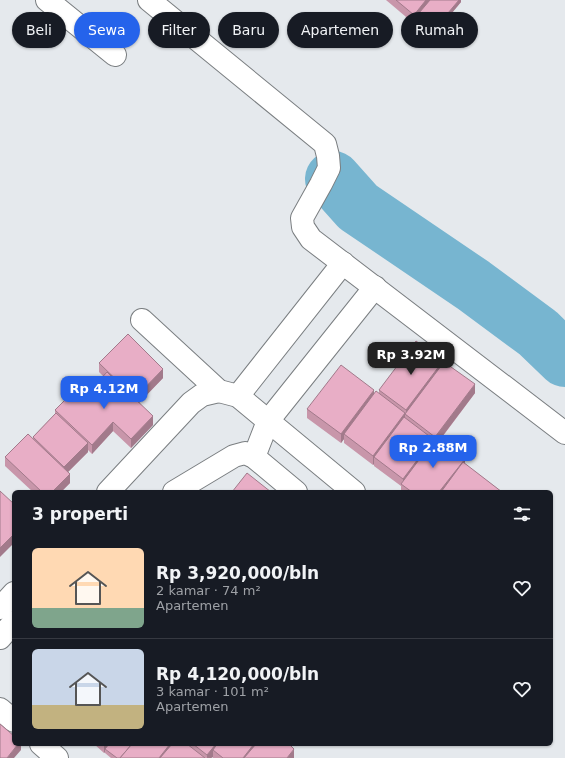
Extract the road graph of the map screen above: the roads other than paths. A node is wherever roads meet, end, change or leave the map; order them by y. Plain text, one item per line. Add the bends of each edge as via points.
1 (47, 0) edge
2 (149, 0) edge
3 (115, 55) dead end
4 (343, 263) junction
5 (375, 287) junction
6 (142, 320) dead end
7 (228, 393) junction
8 (268, 421) junction
9 (565, 433) edge
10 (254, 457) junction
11 (110, 490) edge
12 (177, 490) edge
13 (294, 490) edge
14 (352, 490) edge
15 (12, 595) edge
16 (0, 608) edge
17 (12, 624) edge
18 (0, 638) edge
19 (0, 709) edge
20 (12, 719) edge
21 (43, 746) edge
22 (57, 758) edge

1 - 3 street
2 - 4 street via 325,144 329,168 302,218 303,227 311,239
4 - 5 street
4 - 7 street
5 - 8 street
5 - 9 street
6 - 7 street
7 - 8 street
7 - 11 street via 202,395 191,403
8 - 10 street
8 - 14 street
10 - 12 street via 245,453 234,456
10 - 13 street
15 - 16 street
17 - 18 street
19 - 20 street
21 - 22 street

